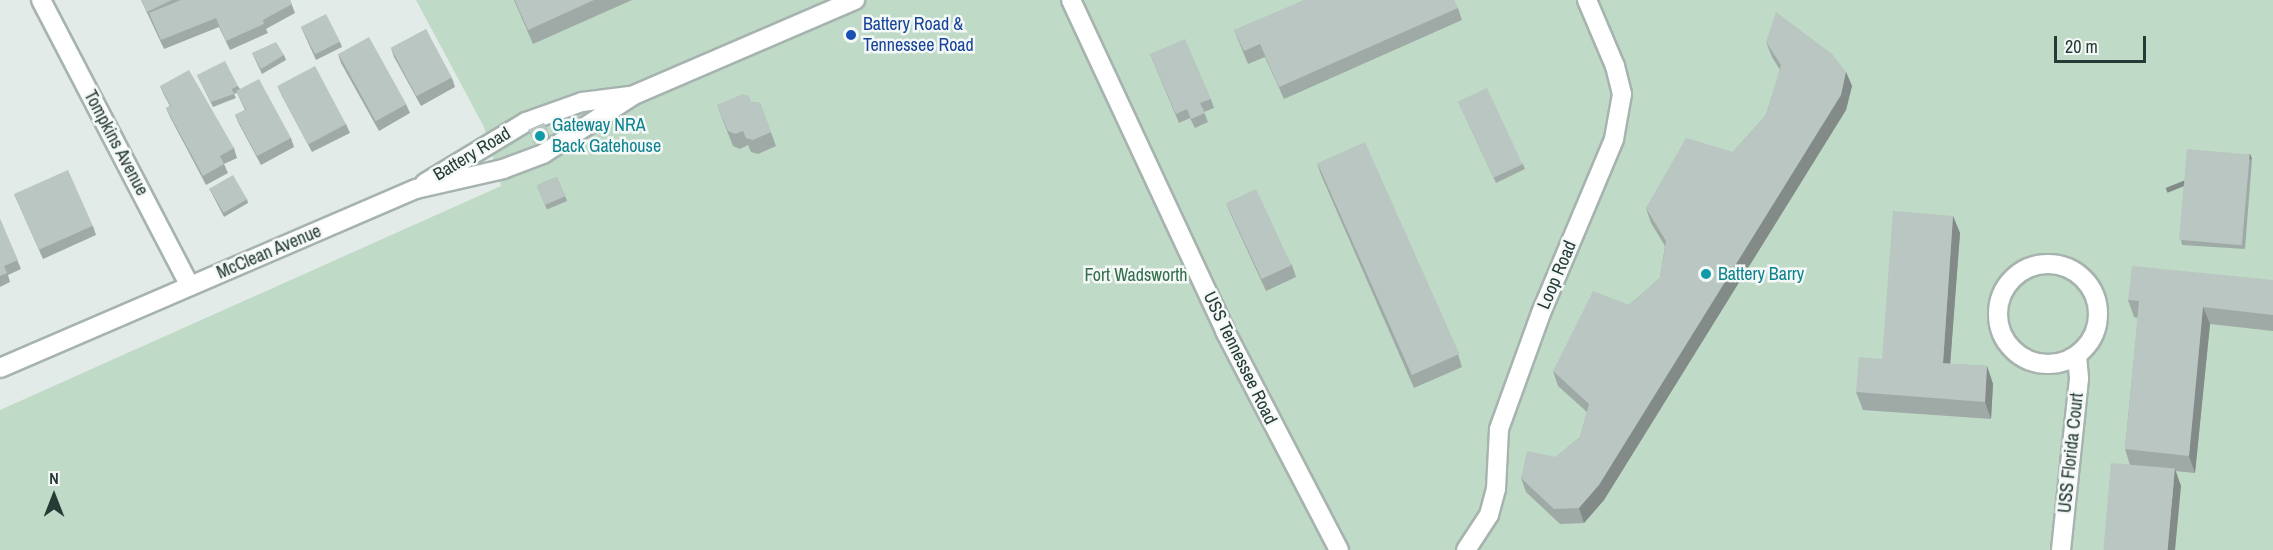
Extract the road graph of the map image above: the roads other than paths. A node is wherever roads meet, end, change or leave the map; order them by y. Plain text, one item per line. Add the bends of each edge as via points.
1 (41, 0) edge
2 (855, 0) edge
3 (1071, 0) edge
4 (1587, 0) edge
5 (634, 95) junction
6 (543, 154) joint
7 (416, 189) junction
8 (190, 286) junction
9 (2077, 356) junction
10 (0, 368) edge
11 (1339, 550) edge
12 (1466, 550) edge
13 (2061, 550) edge

1 - 8 street, Tompkins Avenue
2 - 5 street, Battery Road
3 - 11 street, USS Tennessee Road via 1225,332
4 - 12 street, Loop Road via 1620,84 1617,129 1499,429 1496,489 1489,515
5 - 6 street, Battery Road
5 - 7 street, Battery Road via 582,102 525,122
6 - 7 street, McClean Avenue via 503,169
7 - 8 street, McClean Avenue
8 - 10 street, McClean Avenue
9 - 9 street via 2088,345 2099,317 2091,287 2066,267 2049,264 2017,275 1999,303 2003,337 2027,361 2061,363
9 - 13 street, USS Florida Court via 2079,378

